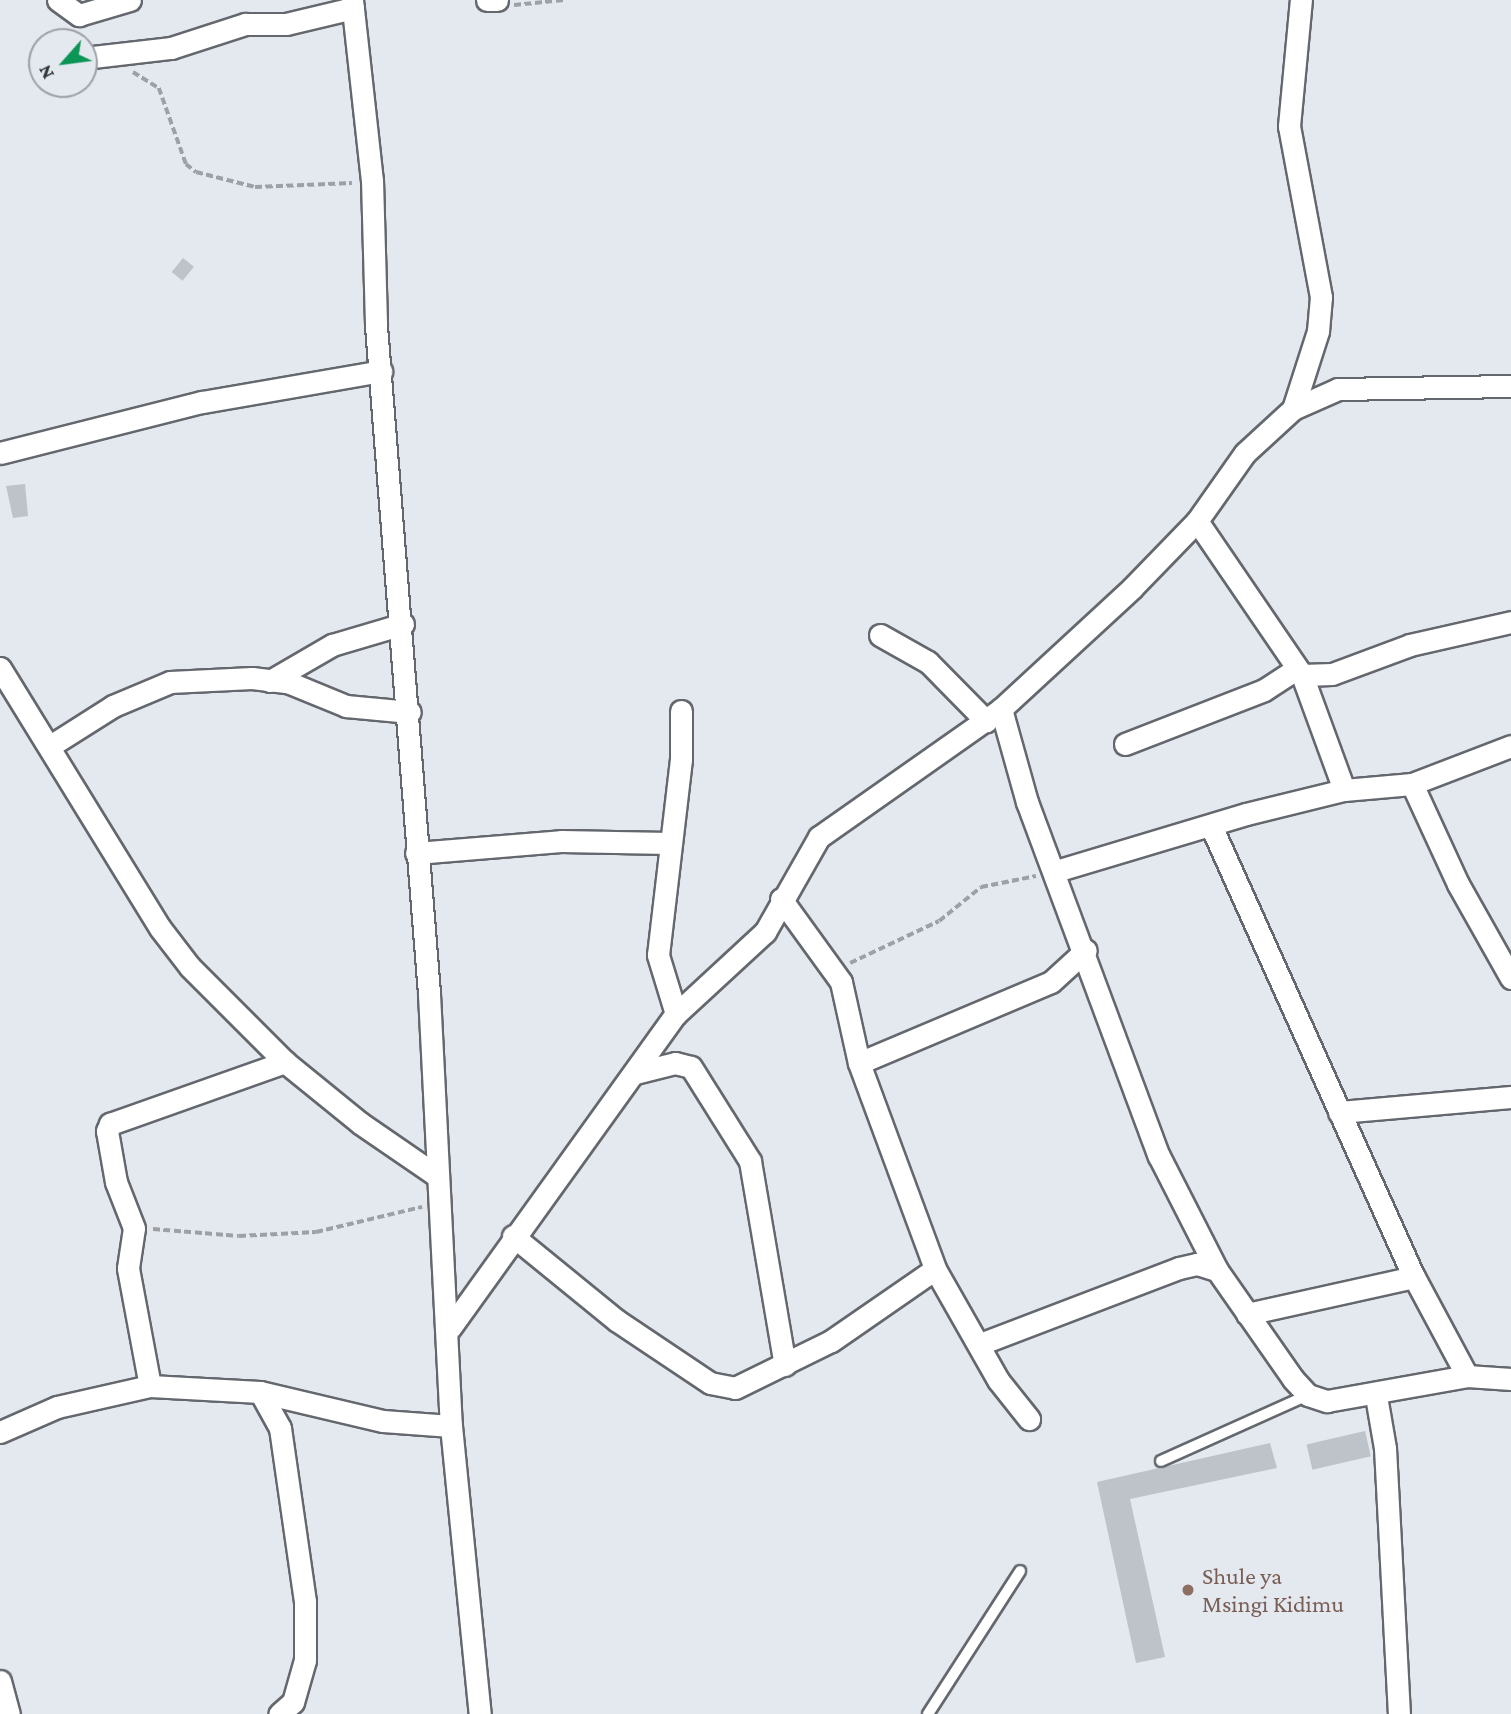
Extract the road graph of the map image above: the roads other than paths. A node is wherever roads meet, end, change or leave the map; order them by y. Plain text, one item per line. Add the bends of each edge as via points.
1 (58, 0) edge
2 (130, 0) edge
3 (489, 0) edge
4 (497, 0) edge
5 (1301, 0) edge
6 (352, 4) edge
7 (98, 57) edge
8 (381, 371) junction
9 (1511, 386) edge
10 (1293, 409) junction
11 (0, 453) edge
12 (1197, 521) junction
13 (1511, 622) edge
14 (403, 624) junction
15 (880, 635) dead end
16 (0, 668) edge
17 (1299, 672) junction
18 (270, 681) junction
19 (681, 711) dead end
20 (410, 712) junction
21 (993, 715) junction
22 (1125, 744) dead end
23 (50, 746) junction
24 (1511, 746) edge
25 (1412, 784) junction
26 (1344, 790) junction
27 (1212, 828) junction
28 (669, 843) junction
29 (416, 853) junction
30 (1057, 874) junction
31 (781, 899) junction
32 (1086, 950) junction
33 (1511, 978) edge
34 (676, 1014) junction
35 (285, 1062) junction
36 (859, 1063) junction
37 (635, 1073) junction
38 (1511, 1097) edge
39 (1339, 1112) junction
40 (437, 1176) junction
41 (513, 1236) junction
42 (935, 1269) junction
43 (1217, 1270) junction
44 (1414, 1277) junction
45 (1248, 1314) junction
46 (450, 1328) junction
47 (980, 1344) junction
48 (785, 1366) junction
49 (1467, 1376) junction
50 (1511, 1379) edge
51 (150, 1386) junction
52 (260, 1392) junction
53 (1308, 1395) junction
54 (1376, 1396) junction
55 (1029, 1419) dead end
56 (451, 1426) junction
57 (0, 1432) edge
58 (1161, 1461) dead end
59 (1020, 1571) dead end
60 (0, 1681) edge
61 (9, 1714) edge
62 (279, 1714) edge
63 (480, 1714) edge
64 (928, 1714) edge
65 (1399, 1714) edge

1 - 2 street via 79,15
3 - 4 street
5 - 10 street via 1289,126 1321,297 1318,331
6 - 7 street via 286,24 245,24 170,48
6 - 8 street via 372,180
8 - 11 street via 202,402
8 - 14 street
9 - 10 street via 1338,389
10 - 12 street via 1245,453
12 - 17 street
12 - 21 street
13 - 17 street via 1410,645 1332,674
14 - 18 street via 332,645
14 - 20 street
15 - 21 street via 928,662
16 - 23 street
17 - 22 street
17 - 26 street
18 - 20 street via 346,706
18 - 23 street via 170,682 102,712
19 - 28 street
20 - 29 street
21 - 30 street
21 - 31 street via 819,837
23 - 35 street via 160,928 213,992
24 - 25 street
25 - 26 street
25 - 33 street via 1458,884
26 - 27 street via 1246,814
27 - 30 street via 1146,840
27 - 39 street
28 - 29 street via 561,841
28 - 34 street via 658,955
29 - 40 street
30 - 32 street
31 - 34 street via 750,950
31 - 36 street via 835,968
32 - 36 street via 1051,982
32 - 43 street via 1159,1156
34 - 37 street
35 - 40 street via 360,1124
35 - 51 street via 110,1124 116,1182 134,1228 128,1268
36 - 42 street
37 - 41 street
37 - 48 street via 675,1063 691,1067 750,1161
38 - 39 street
39 - 44 street
40 - 46 street
41 - 46 street
41 - 48 street via 616,1320 710,1383 735,1388
42 - 47 street
42 - 48 street
43 - 45 street
43 - 47 street via 1197,1264 1179,1268
44 - 45 street
44 - 49 street
45 - 53 street
46 - 56 street
47 - 55 street via 998,1380
49 - 50 street
49 - 54 street
51 - 52 street
51 - 57 street via 57,1407
52 - 56 street via 383,1421
52 - 62 street via 280,1428 305,1601 305,1660 293,1702
53 - 54 street via 1327,1401
53 - 58 lane
54 - 65 street via 1385,1448
56 - 63 street
59 - 64 lane
60 - 61 street

